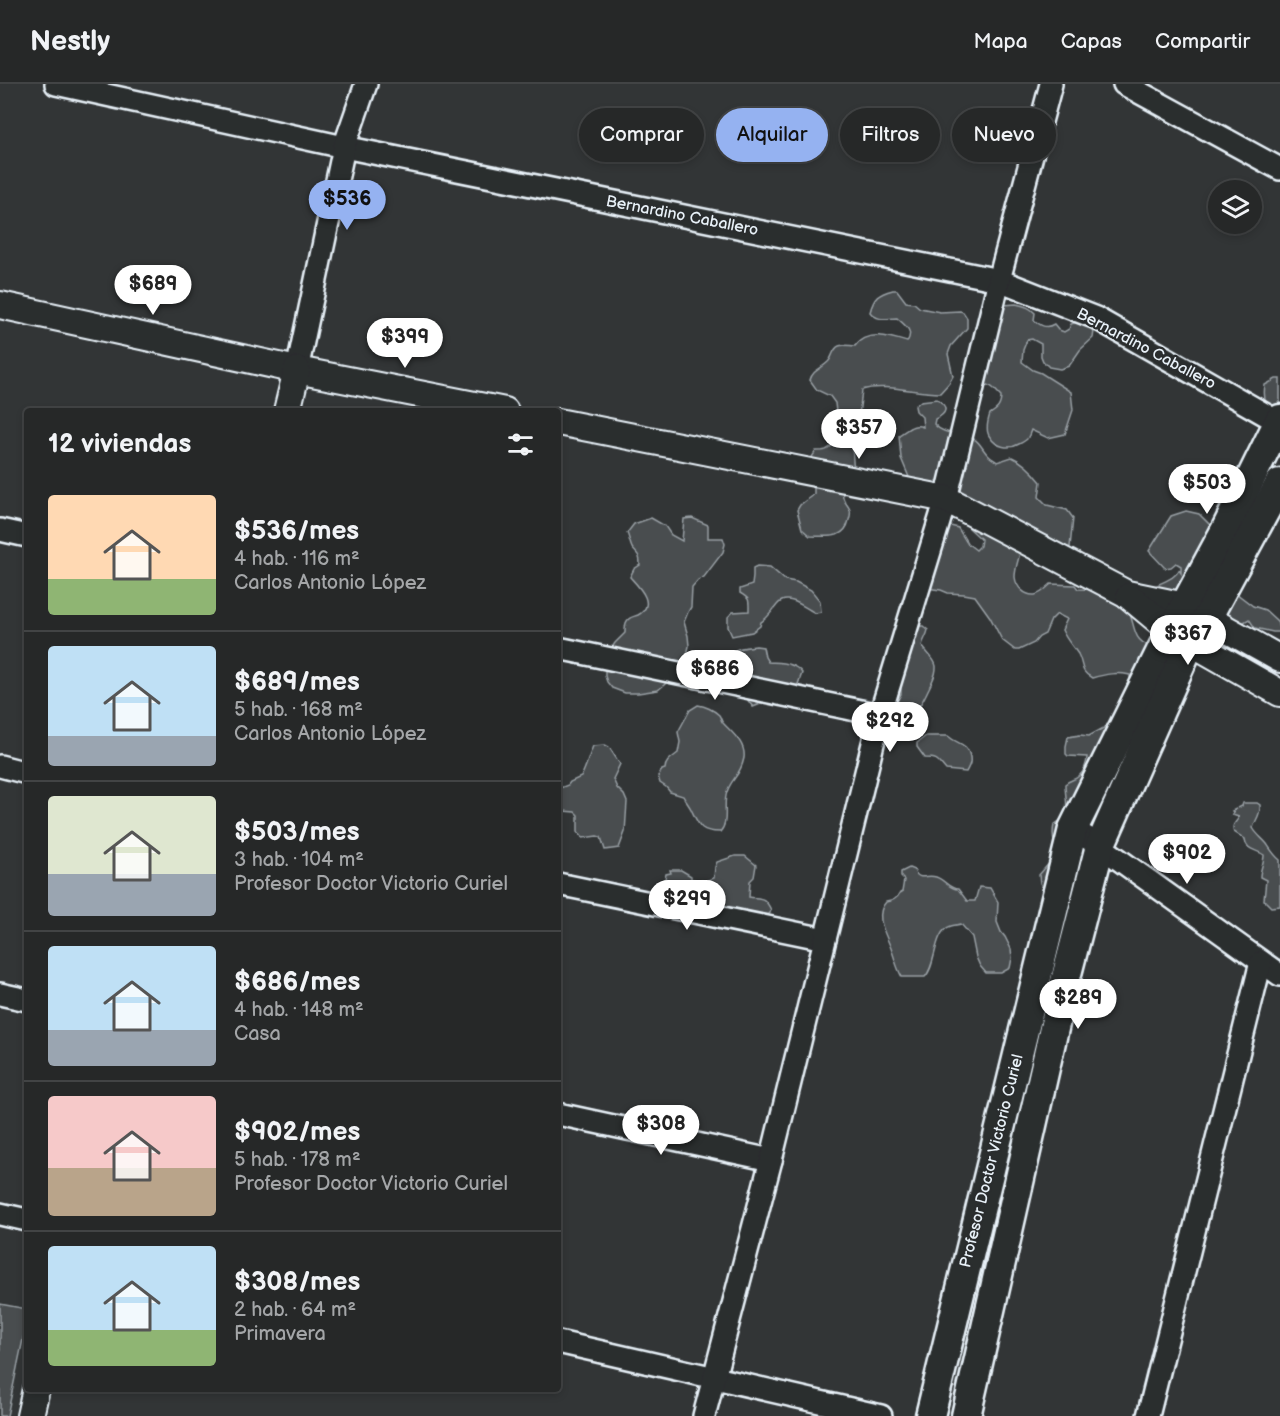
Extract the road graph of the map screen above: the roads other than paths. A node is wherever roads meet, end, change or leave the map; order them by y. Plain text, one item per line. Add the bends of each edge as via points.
1 (56, 84) edge
2 (366, 84) edge
3 (1051, 84) edge
4 (1124, 84) edge
5 (344, 147) junction
6 (1280, 169) edge
7 (999, 280) junction
8 (0, 305) edge
9 (297, 370) junction
10 (288, 408) edge
11 (490, 408) edge
12 (1279, 421) edge
13 (561, 423) edge
14 (1280, 483) edge
15 (945, 499) junction
16 (0, 530) edge
17 (24, 535) edge
18 (1127, 594) junction
19 (1196, 612) junction
20 (1180, 637) junction
21 (561, 649) edge
22 (1280, 659) edge
23 (1280, 693) edge
24 (880, 715) junction
25 (0, 766) edge
26 (24, 772) edge
27 (1073, 829) junction
28 (1100, 846) junction
29 (561, 885) edge
30 (825, 939) junction
31 (1261, 962) junction
32 (1280, 975) edge
33 (1034, 987) junction
34 (1062, 993) junction
35 (0, 994) edge
36 (24, 999) edge
37 (561, 1115) edge
38 (771, 1160) junction
39 (0, 1214) edge
40 (24, 1219) edge
41 (561, 1343) edge
42 (714, 1378) junction
43 (35, 1392) edge
44 (30, 1416) edge
45 (704, 1416) edge
46 (881, 1416) edge
47 (930, 1416) edge
48 (966, 1416) edge
49 (1148, 1416) edge

1 - 5 street, Bernardino Caballero
2 - 5 street
3 - 7 street
4 - 6 street
5 - 7 street, Bernardino Caballero
5 - 9 street
7 - 12 street, Bernardino Caballero via 1096,318
7 - 15 street
8 - 9 street
9 - 10 street
9 - 11 street
12 - 19 main road, Profesor Doctor Victorio Curiel via 1225,531
13 - 15 street
14 - 19 main road, Profesor Doctor Victorio Curiel
15 - 18 street
15 - 24 street
16 - 17 street
18 - 19 street
18 - 20 street
19 - 20 main road, Profesor Doctor Victorio Curiel
19 - 22 street
20 - 23 street
20 - 27 main road, Profesor Doctor Victorio Curiel
20 - 28 main road, Profesor Doctor Victorio Curiel
21 - 24 street
24 - 30 street
25 - 26 street
27 - 28 street
27 - 33 main road, Profesor Doctor Victorio Curiel
28 - 31 street
28 - 34 main road, Profesor Doctor Victorio Curiel
29 - 30 street
30 - 38 street
31 - 32 street
31 - 49 street
33 - 34 street
33 - 47 main road, Profesor Doctor Victorio Curiel
34 - 48 main road, Profesor Doctor Victorio Curiel
35 - 36 street
37 - 38 street
38 - 42 street
39 - 40 street
41 - 42 street
42 - 45 street
42 - 46 street
43 - 44 street

